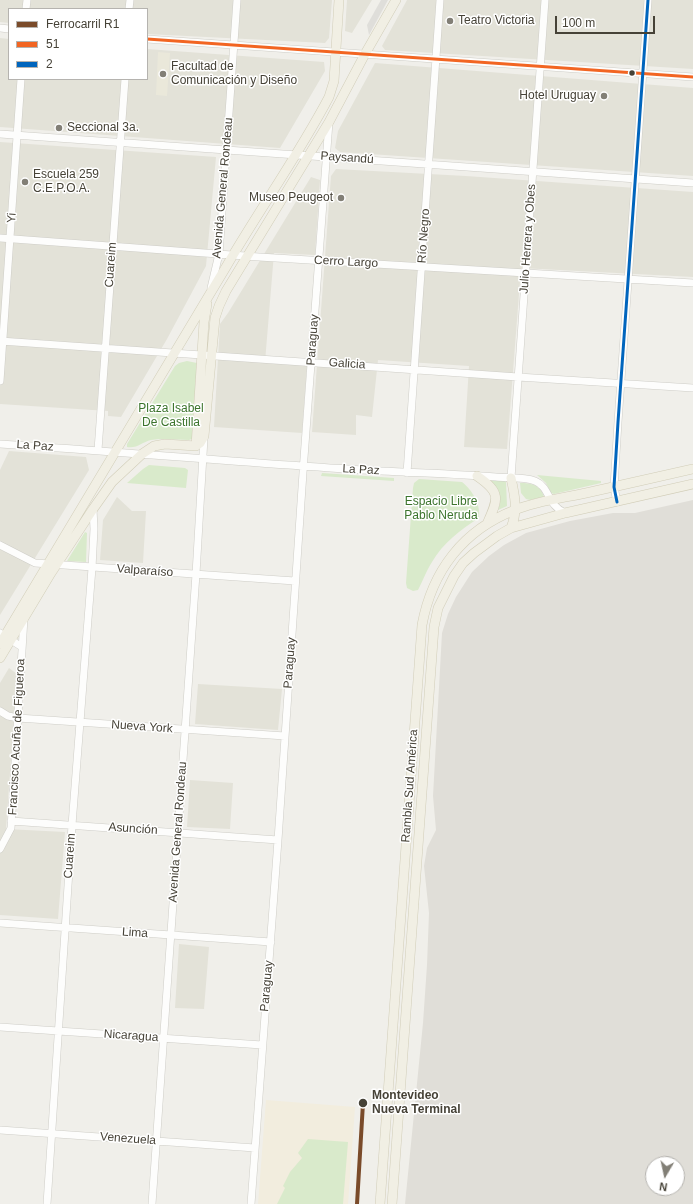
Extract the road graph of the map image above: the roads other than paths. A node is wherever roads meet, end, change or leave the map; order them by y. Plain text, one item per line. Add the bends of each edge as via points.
1 (237, 0) edge
2 (339, 0) edge
3 (396, 0) edge
4 (440, 0) edge
5 (545, 0) edge
6 (648, 0) edge
7 (148, 39) edge
8 (234, 45) junction
9 (336, 52) junction
10 (365, 54) junction
11 (436, 59) junction
12 (540, 68) junction
13 (644, 74) junction
14 (693, 78) edge
15 (21, 80) edge
16 (124, 80) edge
17 (329, 122) junction
18 (0, 134) edge
19 (18, 135) junction
20 (120, 143) junction
21 (227, 150) junction
22 (295, 155) junction
23 (308, 156) junction
24 (327, 157) junction
25 (428, 164) junction
26 (533, 171) junction
27 (636, 179) junction
28 (693, 183) edge
29 (0, 238) edge
30 (10, 239) junction
31 (113, 247) junction
32 (219, 254) junction
33 (233, 255) junction
34 (247, 256) junction
35 (319, 261) junction
36 (422, 267) junction
37 (526, 273) junction
38 (628, 280) junction
39 (693, 283) edge
40 (209, 296) junction
41 (1, 341) edge
42 (106, 348) junction
43 (176, 353) junction
44 (201, 354) junction
45 (211, 355) junction
46 (312, 362) junction
47 (415, 369) junction
48 (518, 377) junction
49 (0, 381) edge
50 (621, 384) junction
51 (693, 388) edge
52 (204, 436) junction
53 (0, 444) edge
54 (196, 446) junction
55 (98, 450) junction
56 (114, 452) junction
57 (142, 454) junction
58 (202, 459) junction
59 (303, 467) junction
60 (693, 469) edge
61 (408, 473) junction
62 (477, 476) junction
63 (511, 478) junction
64 (693, 484) edge
65 (614, 487) junction
66 (550, 501) junction
67 (617, 502) junction
68 (93, 509) junction
69 (516, 510) junction
70 (565, 513) junction
71 (487, 524) junction
72 (511, 528) junction
73 (0, 545) edge
74 (53, 564) junction
75 (92, 568) junction
76 (196, 574) junction
77 (295, 581) junction
78 (24, 617) junction
79 (4, 638) edge
80 (22, 648) junction
81 (0, 658) edge
82 (0, 711) edge
83 (18, 718) junction
84 (80, 722) junction
85 (185, 730) junction
86 (285, 736) junction
87 (11, 821) junction
88 (72, 825) junction
89 (178, 833) junction
90 (278, 840) junction
91 (0, 849) edge
92 (0, 923) edge
93 (66, 928) junction
94 (171, 936) junction
95 (271, 942) junction
96 (0, 1027) edge
97 (59, 1031) junction
98 (164, 1038) junction
99 (262, 1045) junction
100 (0, 1130) edge
101 (52, 1134) junction
102 (156, 1142) junction
103 (255, 1148) junction
104 (47, 1204) edge
105 (152, 1204) edge
106 (251, 1204) edge
107 (380, 1204) edge
108 (392, 1204) edge

1 - 8 street, Avenida General Rondeau
2 - 9 main road
3 - 10 main road, Avenida General Rondeau
4 - 11 street, Río Negro
5 - 12 street, Julio Herrera y Obes
6 - 13 street
7 - 8 street
8 - 9 street
8 - 21 street, Avenida General Rondeau
9 - 10 street
9 - 22 main road via 334,81 329,97
10 - 11 street
10 - 17 main road, Avenida General Rondeau
11 - 12 street
11 - 25 street, Río Negro
12 - 13 street
12 - 26 street, Julio Herrera y Obes
13 - 14 street
13 - 27 street
15 - 19 street, Yi
16 - 20 street, Cuareim
17 - 23 main road, Avenida General Rondeau
17 - 24 street, Paraguay
18 - 19 street, Paysandú
19 - 20 street, Paysandú
19 - 30 street, Yi
20 - 21 street, Paysandú
20 - 31 street, Cuareim
21 - 22 street, Paysandú
21 - 32 street, Avenida General Rondeau
22 - 23 street, Paysandú
22 - 33 main road
23 - 24 street, Paysandú
23 - 34 main road, Avenida General Rondeau
24 - 25 street, Paysandú
24 - 35 street, Paraguay
25 - 26 street, Paysandú
25 - 36 street, Río Negro
26 - 27 street, Paysandú
26 - 37 street, Julio Herrera y Obes
27 - 28 street, Paysandú
27 - 38 street
29 - 30 street, Cerro Largo
30 - 31 street, Cerro Largo
30 - 41 street, Yi
31 - 32 street, Cerro Largo
31 - 42 street, Cuareim
32 - 33 street, Cerro Largo
32 - 40 street, Avenida General Rondeau
33 - 34 street, Cerro Largo
33 - 40 main road
34 - 35 street, Cerro Largo
34 - 45 main road, Avenida General Rondeau via 219,306 215,318
35 - 36 street, Cerro Largo
35 - 46 street, Paraguay
36 - 37 street, Cerro Largo
36 - 47 street, Río Negro
37 - 38 street, Cerro Largo
37 - 48 street, Julio Herrera y Obes
38 - 39 street, Cerro Largo
38 - 50 street
40 - 43 main road
40 - 44 main road, Avenida General Rondeau
41 - 42 street, Galicia
41 - 49 street, Yi
42 - 43 street, Galicia
42 - 55 street, Cuareim
43 - 44 street, Galicia
43 - 56 main road
44 - 45 street, Galicia
44 - 54 main road, Avenida General Rondeau
45 - 46 street, Galicia
45 - 52 main road, Avenida General Rondeau
46 - 47 street, Galicia
46 - 59 street, Paraguay
47 - 48 street, Galicia
47 - 61 street, Río Negro
48 - 50 street, Galicia
48 - 63 street, Julio Herrera y Obes
50 - 51 street, Galicia
50 - 65 street
52 - 54 main road
52 - 58 street, Avenida General Rondeau
53 - 55 street, La Paz
54 - 57 main road via 158,445
54 - 58 street, Avenida General Rondeau
55 - 56 street, La Paz
56 - 57 street, La Paz
56 - 74 main road
57 - 58 street, La Paz
57 - 68 main road via 112,482
58 - 59 street, La Paz
58 - 76 street, Avenida General Rondeau
59 - 61 street, La Paz
59 - 77 street, Paraguay
60 - 65 main road, Rambla Sud América
61 - 62 street, La Paz
62 - 63 street, La Paz
62 - 71 main road via 493,489 495,495 495,508
63 - 66 street, La Paz via 533,480 540,484
63 - 69 main road
64 - 67 main road, Rambla Sud América
65 - 66 main road, Rambla Sud América
65 - 67 street
66 - 69 main road, Rambla Sud América
66 - 70 street, La Paz via 558,510
67 - 70 main road, Rambla Sud América
68 - 74 main road
68 - 75 street, Cuareim
69 - 71 main road, Rambla Sud América
69 - 72 main road
70 - 72 main road, Rambla Sud América
71 - 107 main road, Rambla Sud América via 452,554 435,582 425,608 422,625
72 - 108 main road, Rambla Sud América via 488,541 464,563 454,576 438,608 434,627
73 - 74 street, Valparaíso via 31,561
74 - 75 street, Valparaíso
74 - 78 main road
74 - 79 main road
75 - 76 street, Valparaíso
75 - 84 street, Cuareim
76 - 77 street, Valparaíso
76 - 85 street, Avenida General Rondeau
77 - 86 street, Paraguay
78 - 79 main road
78 - 80 street, Francisco Acuña de Figueroa
79 - 80 street, Francisco Acuña de Figueroa
79 - 81 main road
80 - 83 street, Francisco Acuña de Figueroa
82 - 83 street, Nueva York
83 - 84 street, Nueva York
83 - 87 street, Francisco Acuña de Figueroa
84 - 85 street, Nueva York
84 - 88 street, Cuareim
85 - 86 street, Nueva York
85 - 89 street, Avenida General Rondeau
86 - 90 street, Paraguay
87 - 88 street, Asunción
87 - 91 street, Francisco Acuña de Figueroa via 11,828
88 - 89 street, Asunción
88 - 93 street, Cuareim
89 - 90 street, Asunción
89 - 94 street, Avenida General Rondeau
90 - 95 street, Paraguay
92 - 93 street, Lima
93 - 94 street, Lima
93 - 97 street, Cuareim
94 - 95 street, Lima
94 - 98 street, Avenida General Rondeau
95 - 99 street, Paraguay
96 - 97 street, Nicaragua
97 - 98 street, Nicaragua
97 - 101 street, Cuareim
98 - 99 street, Nicaragua
98 - 102 street, Avenida General Rondeau
99 - 103 street, Paraguay
100 - 101 street, Venezuela
101 - 102 street, Venezuela
101 - 104 street, Cuareim
102 - 103 street, Venezuela
102 - 105 street, Avenida General Rondeau
103 - 106 street, Paraguay

